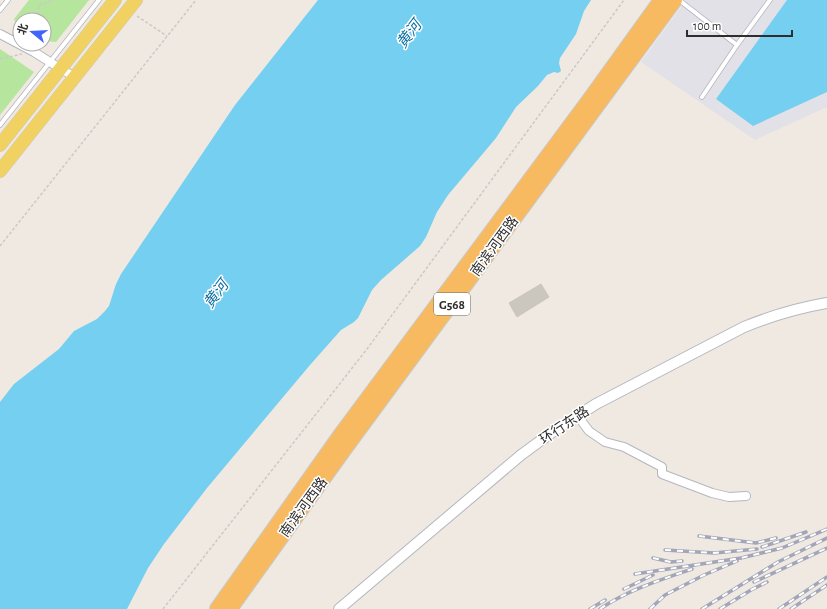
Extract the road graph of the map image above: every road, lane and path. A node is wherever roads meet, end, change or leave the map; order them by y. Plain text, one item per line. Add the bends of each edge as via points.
1 (8, 0) edge
2 (54, 0) edge
3 (99, 0) edge
4 (115, 0) edge
5 (196, 0) edge
6 (624, 0) edge
7 (662, 0) edge
8 (675, 0) edge
9 (680, 0) edge
10 (770, 0) edge
11 (132, 5) edge
12 (0, 10) edge
13 (39, 12) edge
14 (0, 34) edge
15 (167, 36) junction
16 (737, 45) junction
17 (11, 57) dead end
18 (0, 59) edge
19 (56, 66) junction
20 (76, 77) junction
21 (702, 97) dead end
22 (0, 125) edge
23 (0, 144) edge
24 (0, 171) edge
25 (0, 246) edge
26 (827, 303) edge
27 (577, 415) junction
28 (746, 496) dead end
29 (163, 609) edge
30 (217, 609) edge
31 (230, 609) edge
32 (339, 609) edge

1 - 12 lane
2 - 13 path via 39,5
3 - 19 lane
4 - 19 main road
5 - 15 path
6 - 29 path via 368,349
7 - 30 highway, 南滨河西路 / G568 via 341,434
8 - 31 highway, 南滨河西路 / G568
9 - 16 lane
10 - 16 lane
11 - 15 path
11 - 20 main road
14 - 19 street
15 - 25 path
16 - 21 lane
17 - 18 path
19 - 20 street
19 - 22 lane
19 - 23 main road
20 - 24 main road
26 - 27 street, 环行东路 via 790,310 744,327
27 - 28 street via 589,431 605,442 624,447 662,467 662,474 712,493 729,497
27 - 32 street, 环行东路 via 521,455

